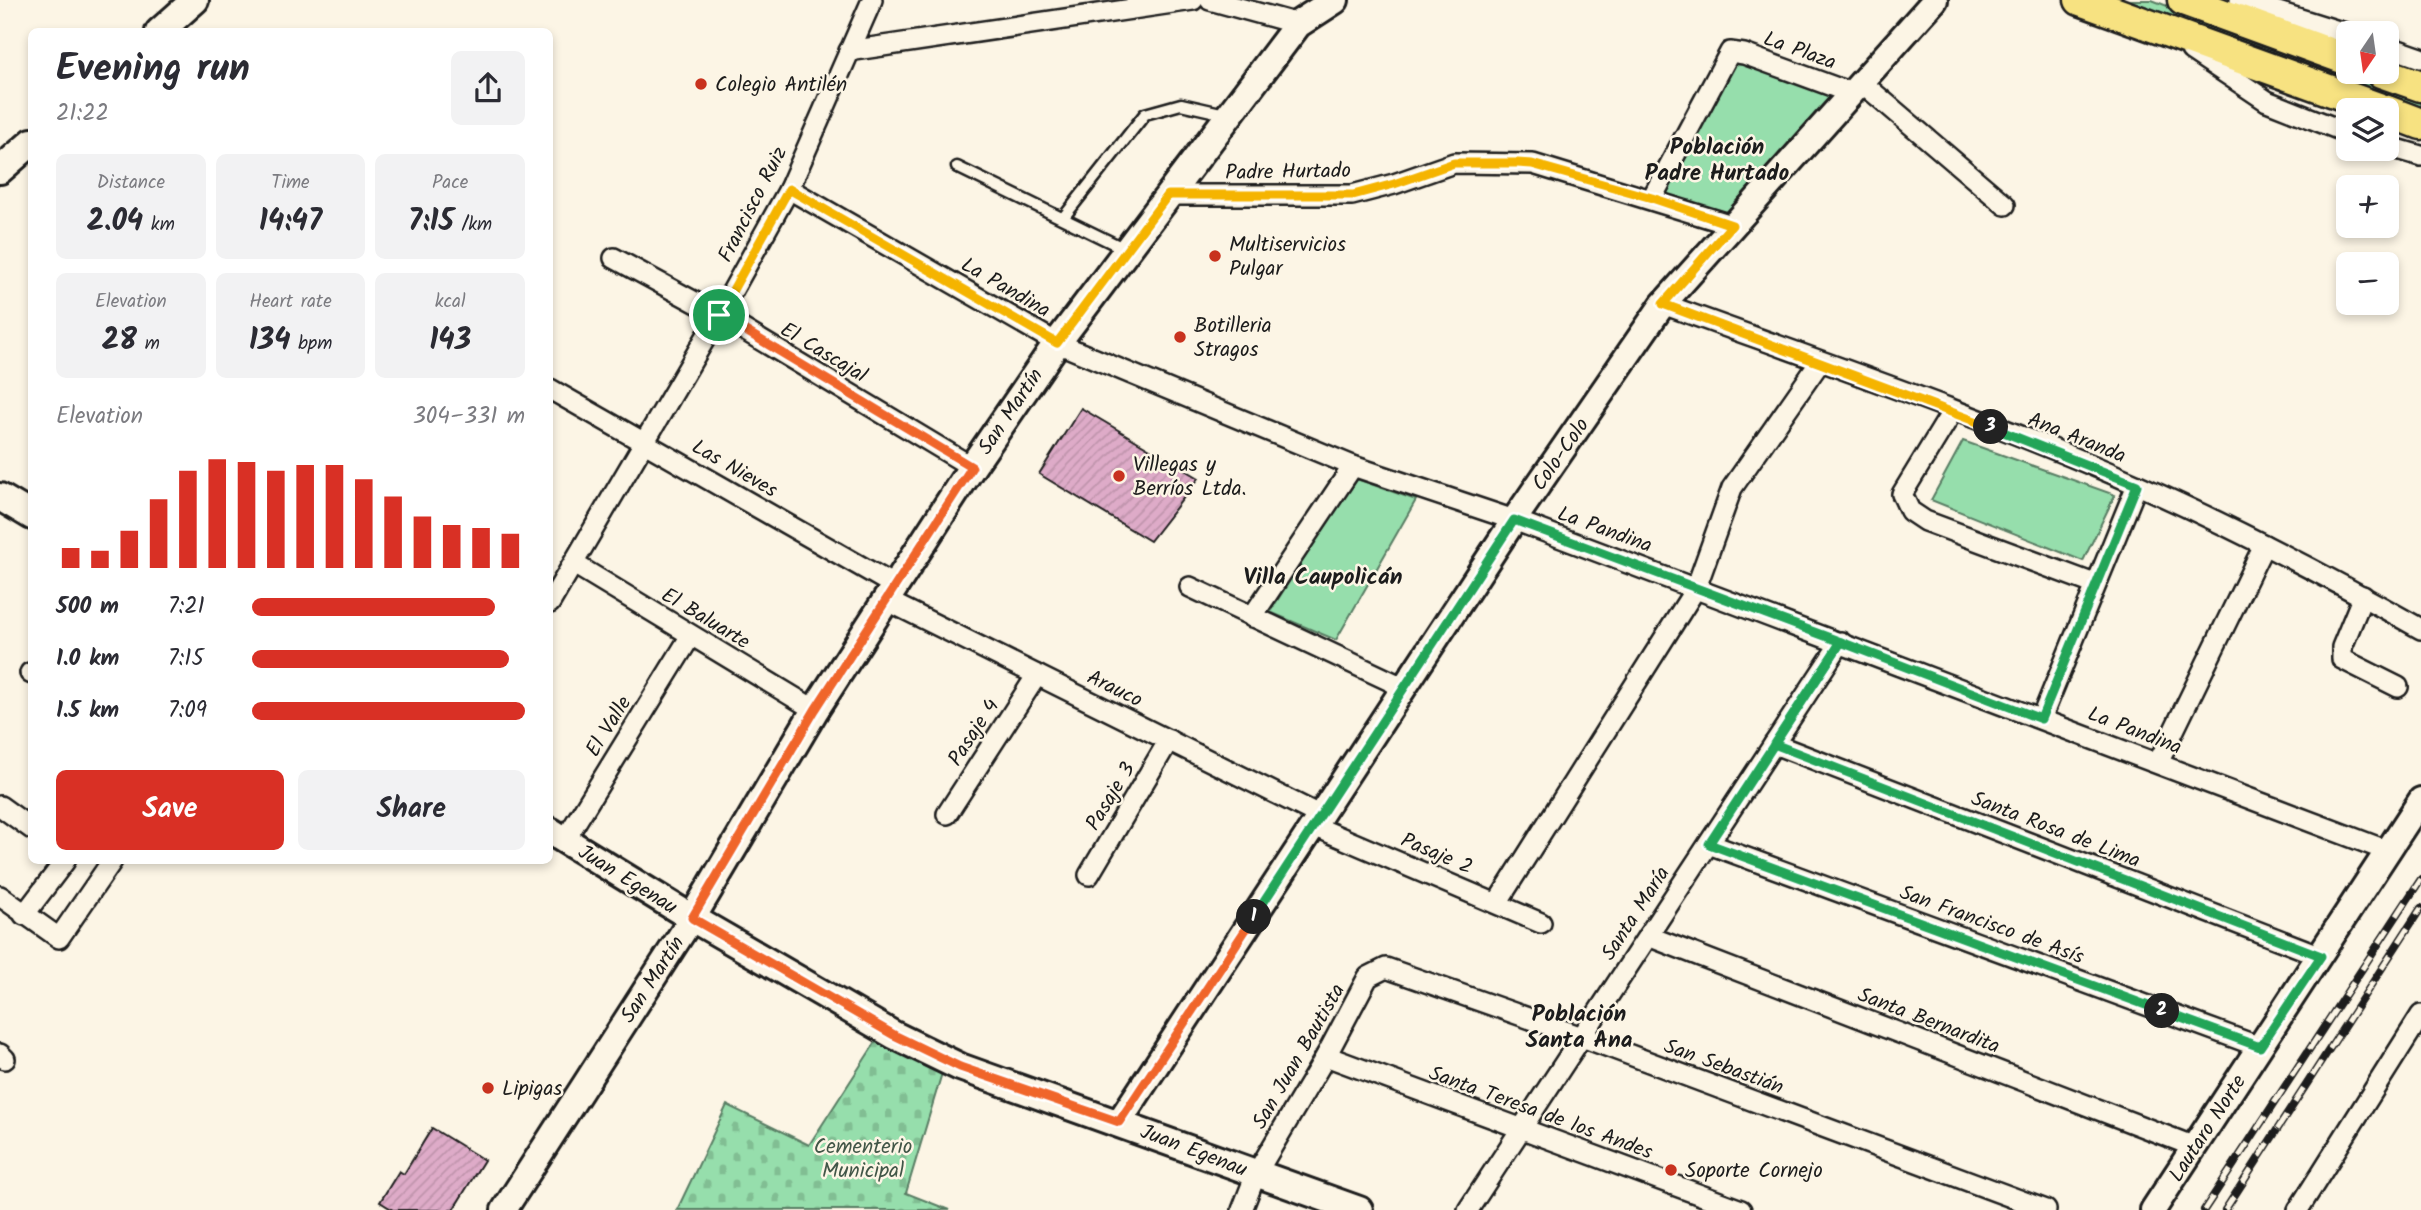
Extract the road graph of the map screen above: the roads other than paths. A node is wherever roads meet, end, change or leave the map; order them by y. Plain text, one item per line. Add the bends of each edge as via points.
1 (195, 0) edge
2 (872, 0) edge
3 (1193, 0) edge
4 (1210, 0) edge
5 (1335, 0) edge
6 (1935, 0) edge
7 (2080, 0) edge
8 (2183, 0) edge
9 (2241, 0) edge
10 (1297, 24) junction
11 (164, 28) edge
12 (2158, 29) junction
13 (2336, 30) edge
14 (2399, 50) edge
15 (849, 51) junction
16 (2336, 56) edge
17 (2421, 58) edge
18 (2399, 78) edge
19 (2421, 86) edge
20 (1856, 87) junction
21 (2350, 98) edge
22 (1229, 115) junction
23 (2399, 116) edge
24 (2421, 124) edge
25 (2336, 128) edge
26 (28, 146) edge
27 (2399, 150) edge
28 (2421, 156) edge
29 (957, 167) dead end
30 (0, 170) edge
31 (789, 189) junction
32 (1168, 195) junction
33 (1652, 198) junction
34 (2005, 205) dead end
35 (1063, 218) junction
36 (1732, 225) junction
37 (1127, 250) junction
38 (614, 258) dead end
39 (1663, 304) junction
40 (719, 315) junction
41 (1057, 343) junction
42 (1820, 362) junction
43 (553, 391) edge
44 (1952, 412) junction
45 (643, 442) junction
46 (1353, 466) junction
47 (972, 467) junction
48 (2137, 485) junction
49 (0, 496) edge
50 (28, 514) edge
51 (1514, 520) junction
52 (2264, 545) junction
53 (574, 564) junction
54 (2094, 584) junction
55 (1190, 587) dead end
56 (1696, 588) junction
57 (892, 594) junction
58 (2363, 596) junction
59 (553, 598) edge
60 (1252, 617) junction
61 (2421, 629) edge
62 (691, 637) junction
63 (1841, 642) junction
64 (1037, 675) junction
65 (2398, 687) dead end
66 (1405, 688) junction
67 (815, 710) junction
68 (2041, 719) junction
69 (1169, 740) junction
70 (1774, 744) junction
71 (2158, 763) junction
72 (2421, 800) edge
73 (0, 806) edge
74 (947, 814) dead end
75 (1318, 821) junction
76 (28, 826) edge
77 (557, 835) edge
78 (1709, 844) junction
79 (2388, 851) junction
80 (63, 864) edge
81 (110, 864) edge
82 (1090, 875) dead end
83 (0, 896) edge
84 (1497, 903) junction
85 (24, 915) junction
86 (692, 918) junction
87 (1541, 923) dead end
88 (1648, 936) junction
89 (2321, 956) junction
90 (1386, 968) joint
91 (2421, 1015) edge
92 (1582, 1037) junction
93 (2260, 1047) junction
94 (1326, 1056) junction
95 (1119, 1122) junction
96 (1521, 1129) junction
97 (2195, 1147) junction
98 (1256, 1174) junction
99 (504, 1210) edge
100 (1242, 1210) edge
101 (1359, 1210) edge
102 (1468, 1210) edge
103 (1741, 1210) edge
104 (2046, 1210) edge
105 (2153, 1210) edge
106 (2298, 1210) edge

1 - 11 main road
2 - 15 street, Francisco Ruiz
3 - 15 street
4 - 10 street
5 - 10 main road, San Martín
6 - 20 street, Colo-Colo
7 - 12 main road
8 - 16 main road
9 - 13 street
10 - 22 main road, San Martín
12 - 21 main road
12 - 25 street via 2267,101
14 - 17 street
15 - 31 street, Francisco Ruiz
18 - 19 main road
20 - 33 street, La Plaza via 1730,52
20 - 34 street, La Plaza
20 - 36 street, Colo-Colo
22 - 32 main road, San Martín
22 - 35 lane via 1181,104 1145,114
23 - 24 main road
26 - 30 main road
27 - 28 street
29 - 35 lane
31 - 40 street, Francisco Ruiz
31 - 41 street, La Pandina
32 - 33 street, Padre Hurtado via 1353,195 1454,163 1517,163
32 - 37 main road, San Martín
33 - 36 street, Padre Hurtado
35 - 37 lane
36 - 39 street, Colo-Colo
37 - 41 main road, San Martín
38 - 40 street, El Cascajal
39 - 42 street, Ana Aranda
39 - 51 street, Colo-Colo
40 - 45 street, Francisco Ruiz
40 - 47 street, El Cascajal
41 - 46 street, La Pandina
41 - 47 main road, San Martín
42 - 44 street, Ana Aranda
42 - 56 street via 1732,488
43 - 45 street, Las Nieves
44 - 48 street, Ana Aranda
44 - 54 street via 1902,494 1910,511 1925,521
45 - 53 street, Francisco Ruiz
45 - 57 street, Las Nieves
46 - 51 street, La Pandina
46 - 60 street
47 - 57 main road, San Martín
48 - 52 street, Ana Aranda
48 - 54 street
49 - 50 main road
51 - 56 street, La Pandina
51 - 66 street, Colo-Colo
52 - 58 street, Ana Aranda
52 - 71 street
53 - 59 street, Francisco Ruiz
53 - 62 street, El Baluarte
54 - 68 street
55 - 60 street
56 - 63 street, La Pandina
56 - 84 street
57 - 64 street, Arauco
57 - 67 main road, San Martín
58 - 61 street, Ana Aranda
58 - 65 street via 2342,647 2343,659
60 - 66 street
62 - 67 street, El Baluarte
62 - 77 street, El Valle
63 - 68 street, La Pandina
63 - 70 street, Santa María
64 - 69 street, Arauco
64 - 74 street, Pasaje 4
66 - 75 street, Colo-Colo
67 - 86 main road, San Martín
68 - 71 street, La Pandina
69 - 75 street, Arauco
69 - 82 street, Pasaje 3
70 - 78 street, Santa María
70 - 89 street, Santa Rosa de Lima
71 - 79 street, La Pandina
72 - 79 street, Lautaro Norte
73 - 76 street
75 - 84 street, Pasaje 2
75 - 95 street, Colo-Colo
77 - 86 main road, Juan Egenau
78 - 88 street, Santa María
78 - 93 street, San Francisco de Asís
79 - 89 street, Lautaro Norte
80 - 85 street
81 - 85 street via 59,939
83 - 85 street
84 - 87 street, Pasaje 2
86 - 95 main road, Juan Egenau via 894,1035 960,1067
86 - 99 street, San Martín
88 - 92 street, Santa María
88 - 97 street, Santa Bernardita
89 - 93 street, Lautaro Norte
90 - 92 street, San Sebastián
90 - 94 street, San Juan Bautista via 1368,977
91 - 106 street
92 - 96 street, Santa María
92 - 104 street, San Sebastián
93 - 97 street, Lautaro Norte
94 - 96 street, Santa Teresa de los Andes
94 - 98 street, San Juan Bautista
95 - 98 main road, Juan Egenau
96 - 102 street, Santa María
96 - 103 street, Santa Teresa de los Andes
97 - 105 street, Lautaro Norte
98 - 100 street, San Juan Bautista
98 - 101 main road, Juan Egenau

